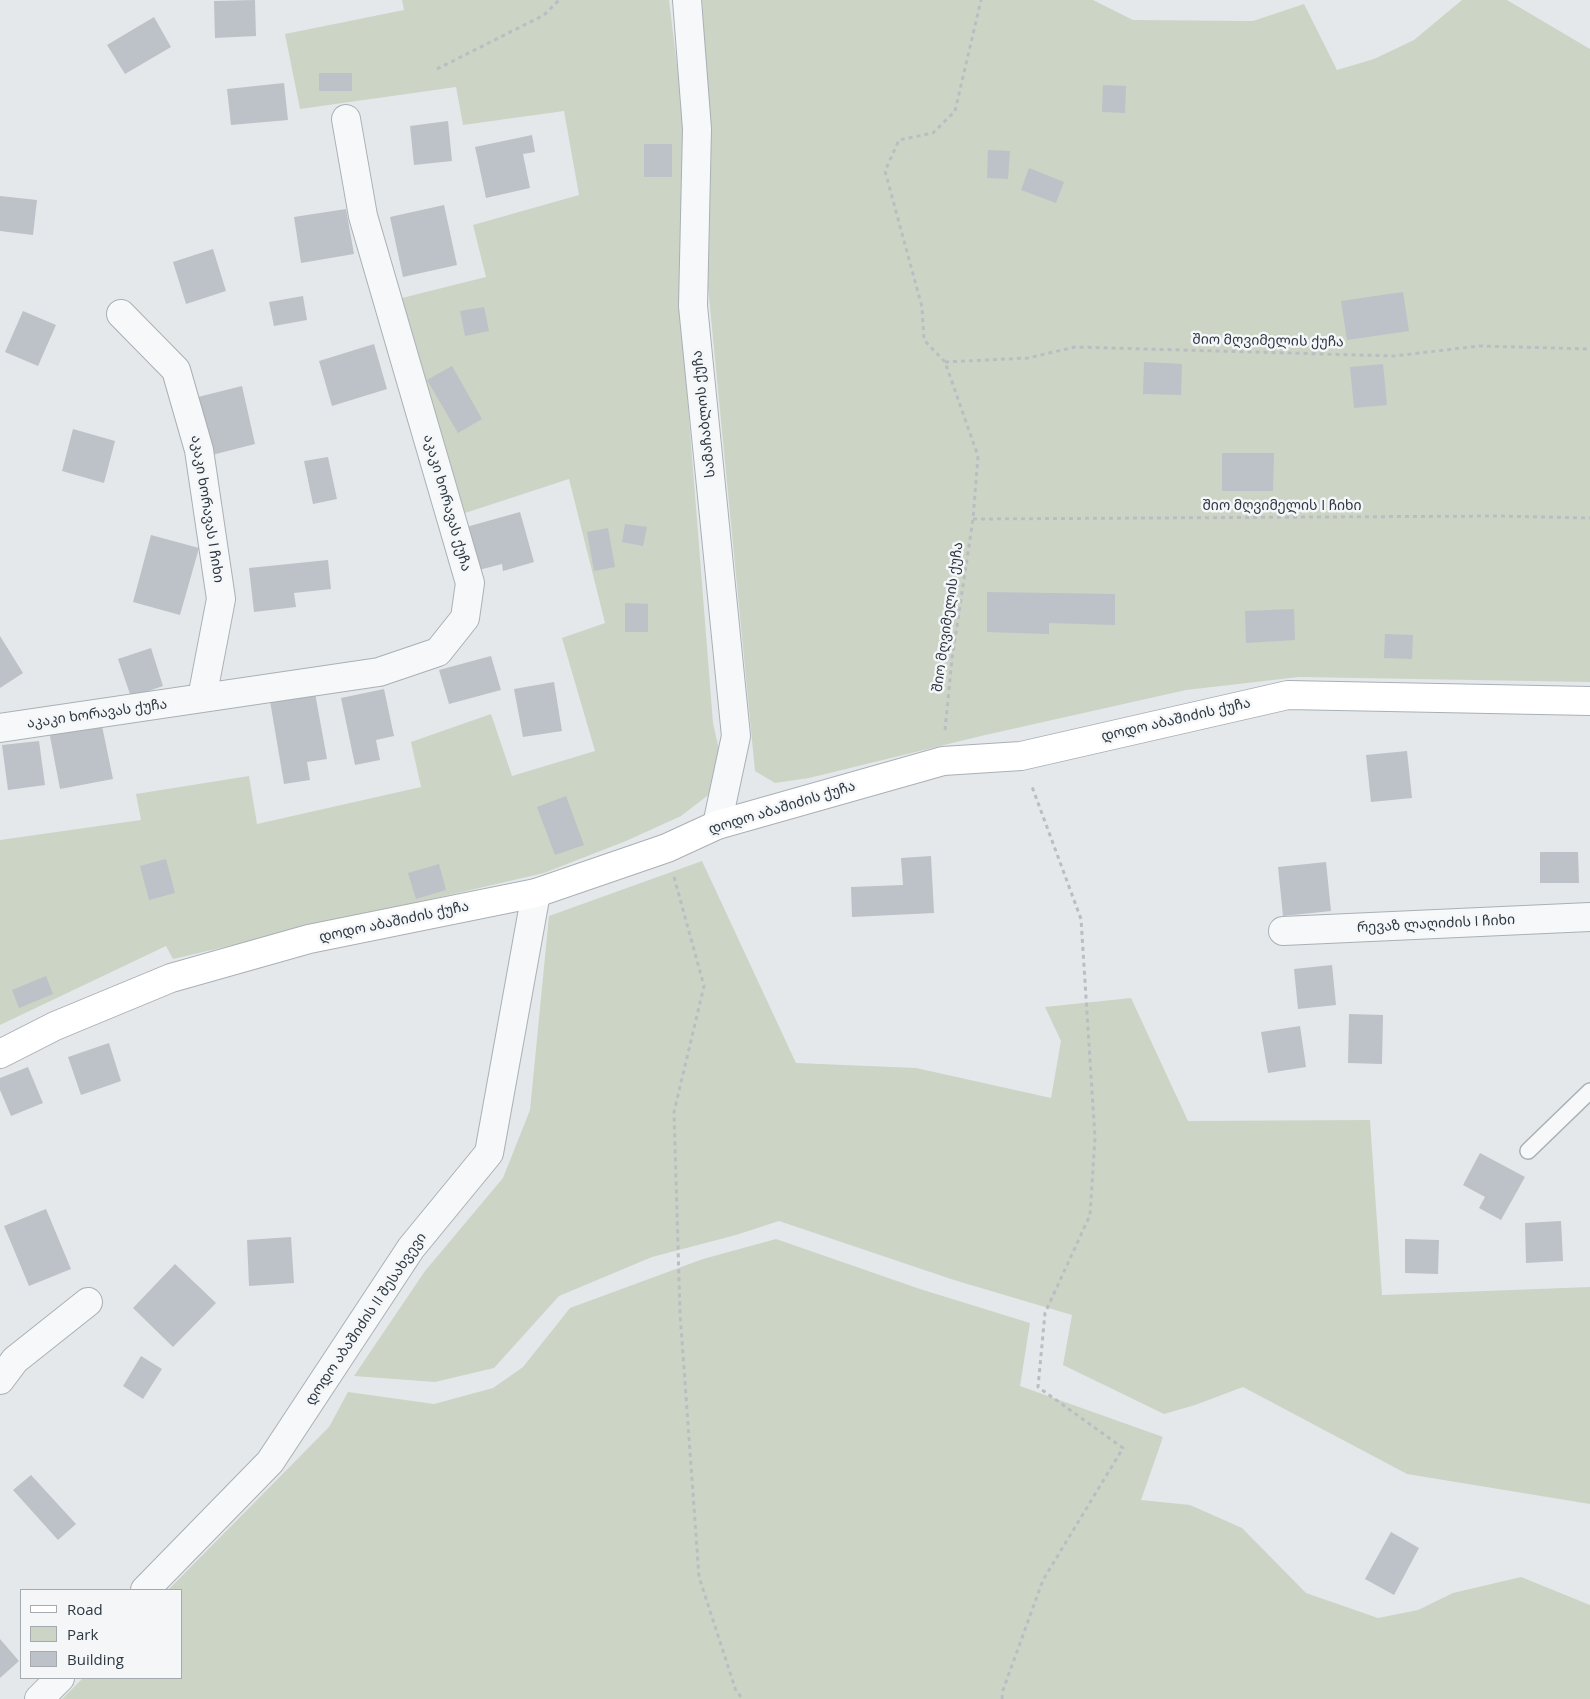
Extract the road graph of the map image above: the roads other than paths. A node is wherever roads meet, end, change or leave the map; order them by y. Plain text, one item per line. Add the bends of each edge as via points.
1 (687, 0) edge
2 (346, 119) dead end
3 (121, 314) dead end
4 (202, 698) junction
5 (1590, 702) edge
6 (0, 728) edge
7 (717, 825) junction
8 (536, 893) junction
9 (1590, 917) edge
10 (1283, 931) dead end
11 (0, 1054) edge
12 (1590, 1091) edge
13 (1528, 1151) dead end
14 (88, 1302) dead end
15 (0, 1380) edge
16 (146, 1589) edge
17 (59, 1679) edge
18 (39, 1699) edge

1 - 7 street, სამაჩაბლოს ქუჩა via 696,130 694,306 736,736
2 - 4 street, აკაკი ხორავას ქუჩა via 363,216 470,583 465,618 438,652 380,672
3 - 4 street, აკაკი ხორავას I ჩიხი via 176,370 199,450 221,599
4 - 6 street, აკაკი ხორავას ქუჩა
5 - 7 street, დოდო აბაშიძის ქუჩა via 1288,695 1020,756 942,761
7 - 8 street, დოდო აბაშიძის ქუჩა via 667,848
8 - 11 street, დოდო აბაშიძის ქუჩა via 309,939 170,978 55,1026
8 - 16 street, დოდო აბაშიძის II შესახვევი via 489,1153 411,1248 270,1462
9 - 10 street, რევაზ ლაღიძის I ჩიხი
12 - 13 lane
14 - 15 street via 15,1360
17 - 18 street

